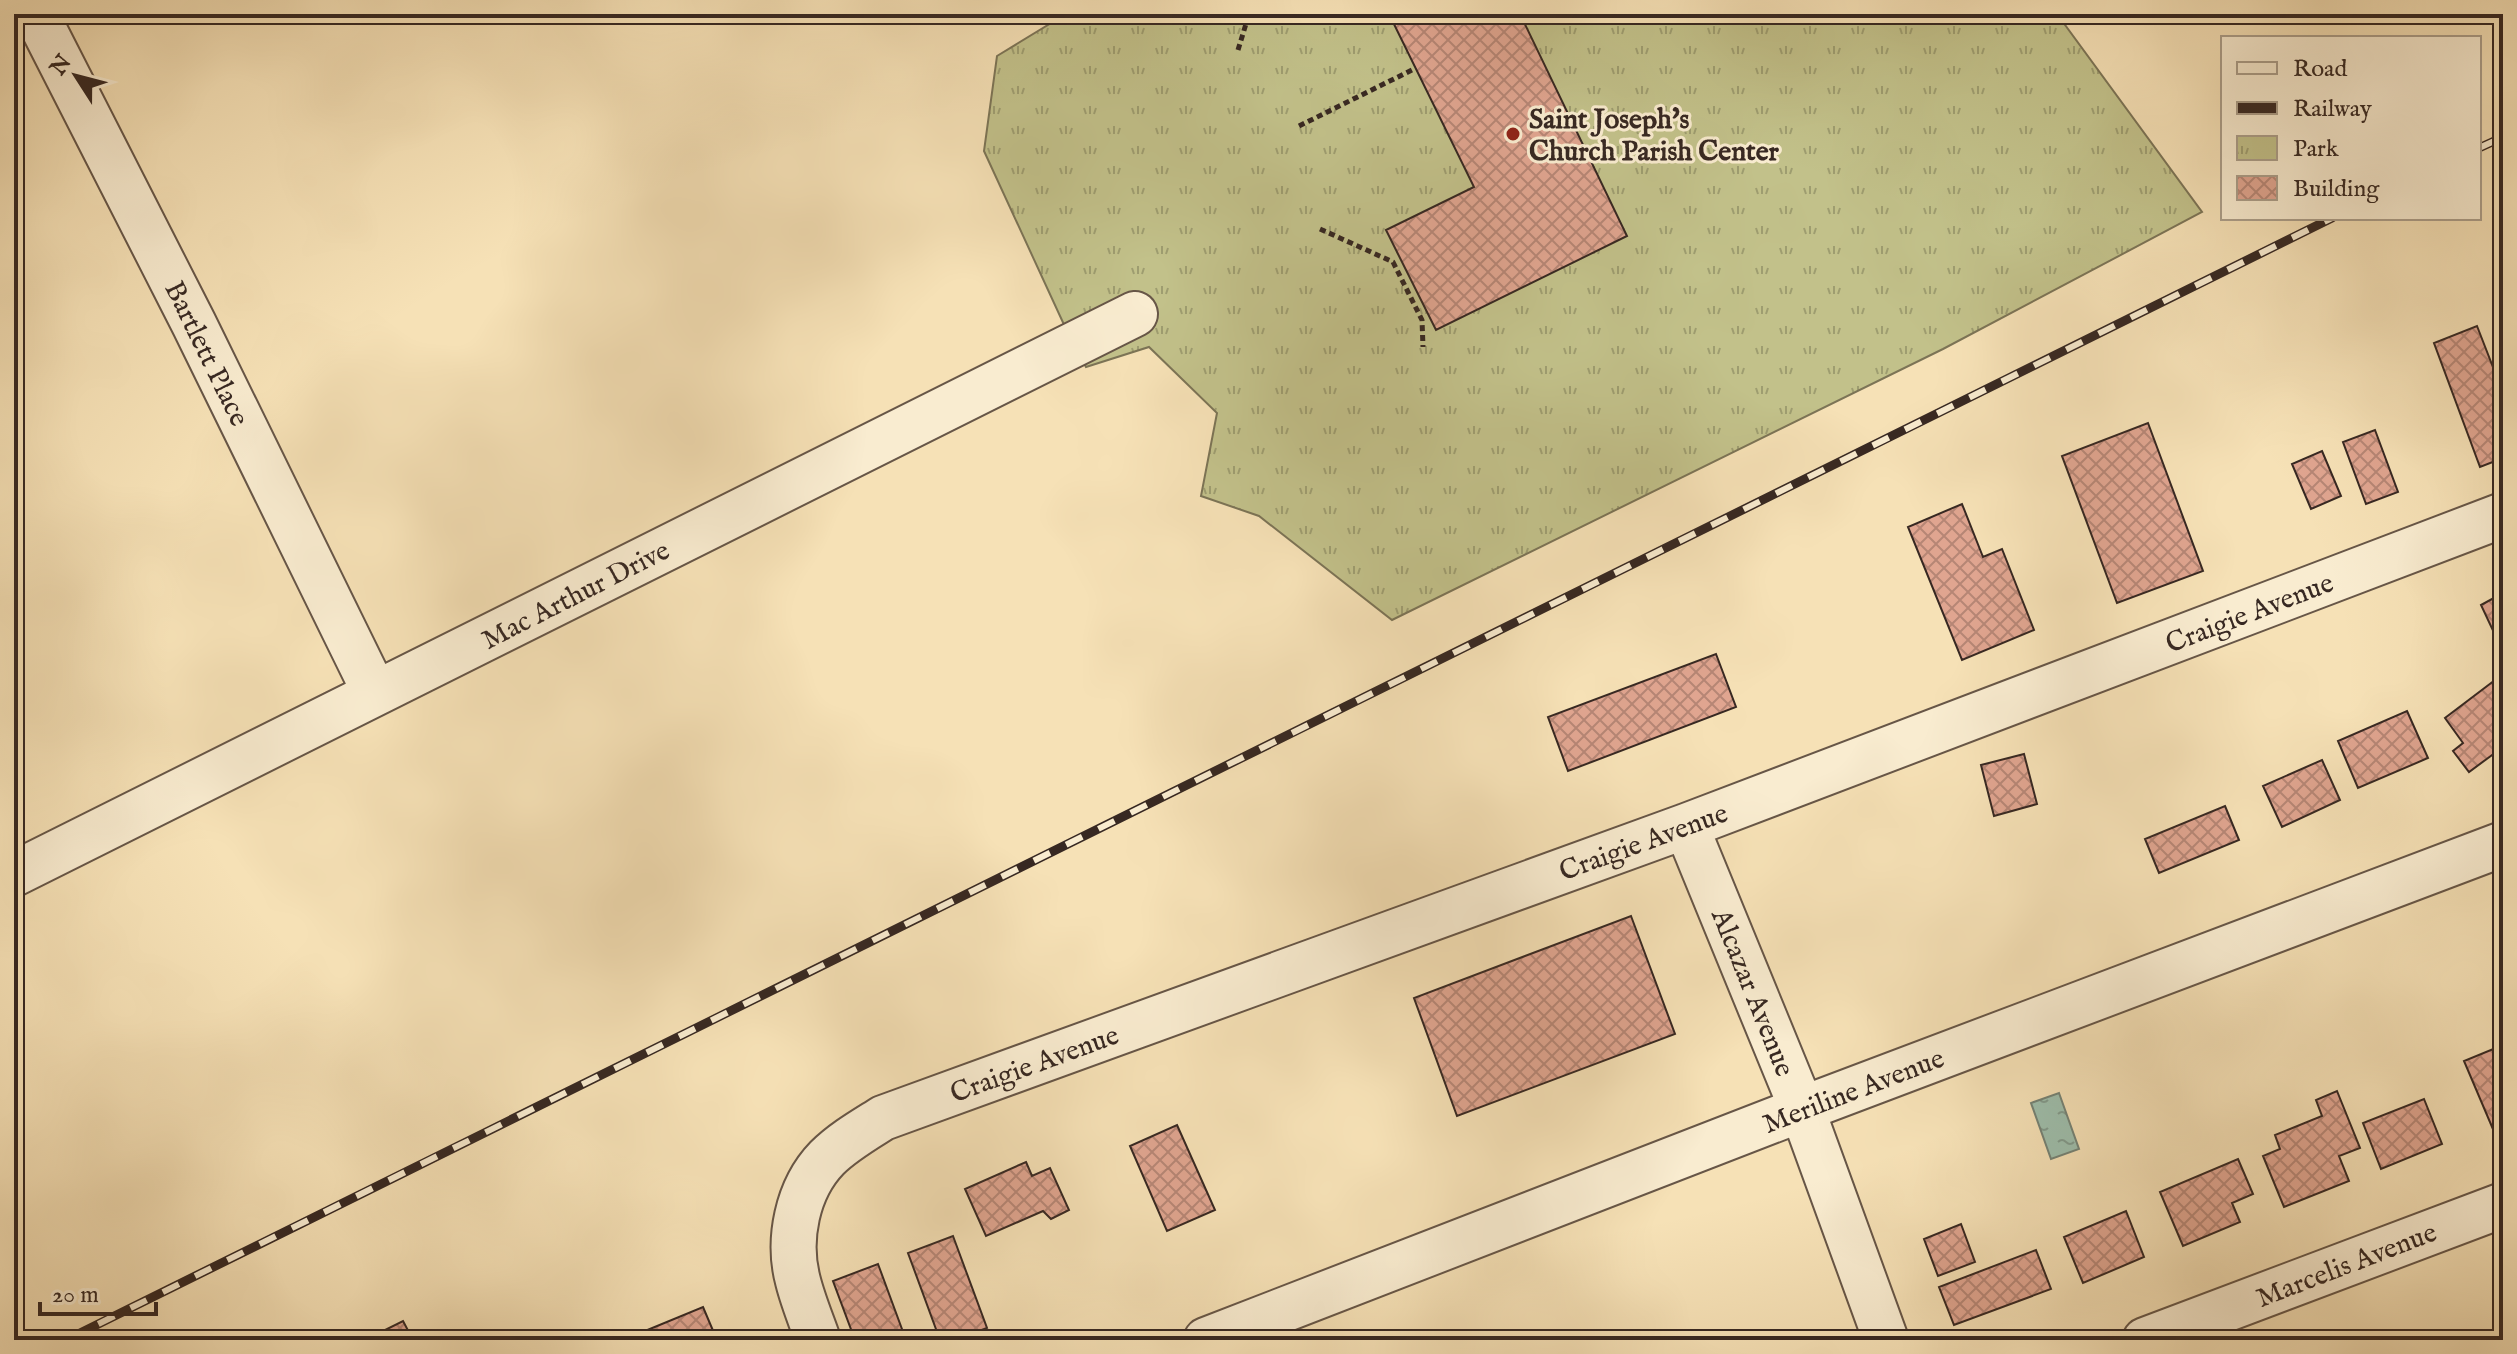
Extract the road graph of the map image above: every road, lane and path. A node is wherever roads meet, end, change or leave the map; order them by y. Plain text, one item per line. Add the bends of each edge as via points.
1 (36, 14) edge
2 (1249, 14) edge
3 (1238, 50) dead end
4 (1416, 68) dead end
5 (1299, 126) dead end
6 (1320, 229) dead end
7 (1135, 314) dead end
8 (1423, 347) dead end
9 (2503, 515) edge
10 (375, 693) junction
11 (1686, 826) junction
12 (2503, 844) edge
13 (14, 874) edge
14 (1802, 1109) junction
15 (2503, 1205) edge
16 (818, 1340) edge
17 (1206, 1340) edge
18 (1886, 1340) edge
19 (2145, 1340) edge

1 - 10 street, Bartlett Place
2 - 3 path
4 - 5 path
6 - 8 path via 1393,262 1422,320
7 - 10 street, Mac Arthur Drive
9 - 11 street, Craigie Avenue
10 - 13 street, Mac Arthur Drive
11 - 14 street, Alcazar Avenue
11 - 16 street, Craigie Avenue via 883,1118 825,1160 803,1194 794,1252
12 - 14 street, Meriline Avenue
14 - 17 street, Meriline Avenue
14 - 18 street, Alcazar Avenue
15 - 19 street, Marcelis Avenue

